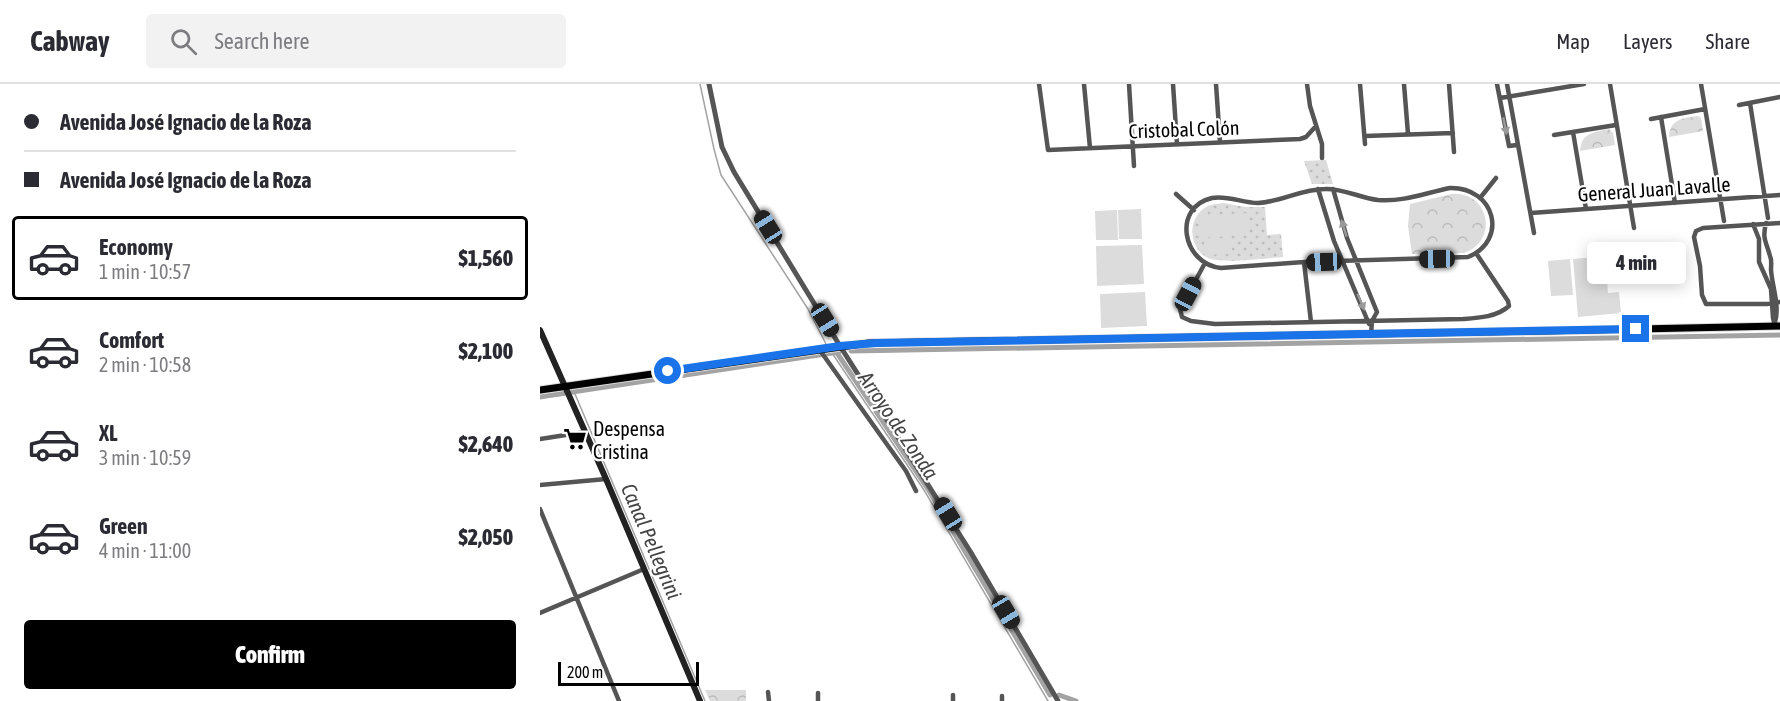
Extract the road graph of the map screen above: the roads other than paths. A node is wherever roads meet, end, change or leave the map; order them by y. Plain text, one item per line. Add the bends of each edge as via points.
1 (709, 84) edge
2 (1039, 84) edge
3 (1084, 84) edge
4 (1129, 84) edge
5 (1173, 84) edge
6 (1216, 84) edge
7 (1307, 84) edge
8 (1360, 84) edge
9 (1404, 84) edge
10 (1449, 84) edge
11 (1497, 84) edge
12 (1507, 84) edge
13 (1584, 84) edge
14 (1610, 84) edge
15 (1701, 84) edge
16 (1509, 96) junction
17 (1780, 97) edge
18 (1500, 98) junction
19 (1750, 103) junction
20 (1739, 105) dead end
21 (1705, 109) junction
22 (1661, 117) junction
23 (1651, 119) dead end
24 (1617, 125) junction
25 (1316, 126) junction
26 (1453, 132) junction
27 (1573, 132) junction
28 (1408, 134) junction
29 (1554, 135) dead end
30 (1365, 136) junction
31 (1220, 142) junction
32 (1177, 144) junction
33 (1365, 144) dead end
34 (1517, 145) junction
35 (1133, 146) junction
36 (1090, 148) junction
37 (1454, 152) dead end
38 (1322, 158) dead end
39 (1134, 166) dead end
40 (1496, 178) dead end
41 (1318, 189) junction
42 (1333, 189) junction
43 (1176, 194) dead end
44 (1780, 195) edge
45 (1765, 196) junction
46 (1480, 198) junction
47 (1720, 200) junction
48 (1675, 203) junction
49 (1630, 206) junction
50 (1586, 209) junction
51 (1194, 210) junction
52 (1531, 213) junction
53 (1767, 220) junction
54 (1724, 221) dead end
55 (1780, 223) edge
56 (1753, 224) junction
57 (1634, 228) dead end
58 (1534, 233) dead end
59 (1476, 253) junction
60 (1356, 260) junction
61 (1343, 261) junction
62 (1304, 262) junction
63 (1205, 263) junction
64 (1776, 303) edge
65 (1370, 321) junction
66 (1311, 322) junction
67 (1776, 324) edge
68 (540, 330) edge
69 (1371, 331) junction
70 (840, 346) junction
71 (822, 353) junction
72 (565, 386) junction
73 (540, 390) edge
74 (585, 432) junction
75 (540, 439) edge
76 (606, 479) junction
77 (540, 485) edge
78 (916, 491) dead end
79 (540, 509) edge
80 (644, 569) junction
81 (577, 597) junction
82 (540, 613) edge
83 (768, 692) dead end
84 (818, 693) dead end
85 (619, 701) edge
86 (700, 701) edge
87 (769, 701) edge
88 (818, 701) edge
89 (1059, 701) edge

1 - 70 street via 728,161
2 - 36 street, Cristobal Colón via 1048,150
3 - 36 street
4 - 35 street
5 - 32 street
6 - 31 street
7 - 25 street
8 - 30 street
9 - 28 street
10 - 26 street
11 - 18 street
12 - 16 street
13 - 16 street
14 - 24 street
15 - 21 street
16 - 18 street
16 - 34 street
17 - 19 street
18 -> 34 street via 1509,146
19 - 20 street
19 - 45 street
21 - 22 street
21 - 47 street
22 - 23 street
22 - 48 street
24 - 27 street
24 - 49 street
25 - 31 street, Cristobal Colón via 1302,139
25 - 38 street via 1323,144
26 - 28 street
26 - 37 street
27 - 29 street
27 - 50 street
28 - 30 street
30 - 33 street
31 - 32 street, Cristobal Colón
32 - 35 street, Cristobal Colón
34 - 52 street
35 - 36 street, Cristobal Colón
35 - 39 street
40 - 46 street
41 - 42 street
41 - 51 street via 1258,203 1215,198
41 - 61 street
42 - 46 street via 1379,200 1403,200 1450,188 1464,189
60 -> 42 street
43 - 51 street
44 - 45 street, General Juan Lavalle
45 - 47 street, General Juan Lavalle
45 - 53 street
46 - 59 street via 1488,207 1491,229 1486,243
47 - 48 street, General Juan Lavalle
47 - 54 street
48 - 49 street, General Juan Lavalle
49 - 50 street, General Juan Lavalle
49 - 57 street
50 - 52 street, General Juan Lavalle
51 - 63 street via 1186,225 1187,240
52 - 58 street
53 - 55 street
53 - 56 street
53 - 64 street via 1764,240 1771,259
56 - 64 street via 1759,239 1759,262
56 - 64 street via 1695,232 1704,302
59 - 60 street via 1457,259
59 - 65 street via 1508,301 1507,308 1472,319
60 - 61 street
60 - 65 street via 1377,312
61 - 62 street
61 -> 65 street
62 - 63 street via 1221,268
62 - 66 street
63 - 66 street via 1180,309 1185,319 1215,324
64 - 67 street
65 - 66 street
65 - 69 street
67 - 69 main road
68 - 72 main road
69 - 70 main road
70 - 71 main road
70 - 89 street
71 - 72 main road
71 - 78 street
72 - 73 main road
72 - 74 main road
74 - 75 street
74 - 76 main road
76 - 77 street
76 - 80 main road
79 - 81 street
80 - 81 street
80 - 86 main road
81 - 82 street
81 - 85 street
83 - 87 street
84 - 88 street

